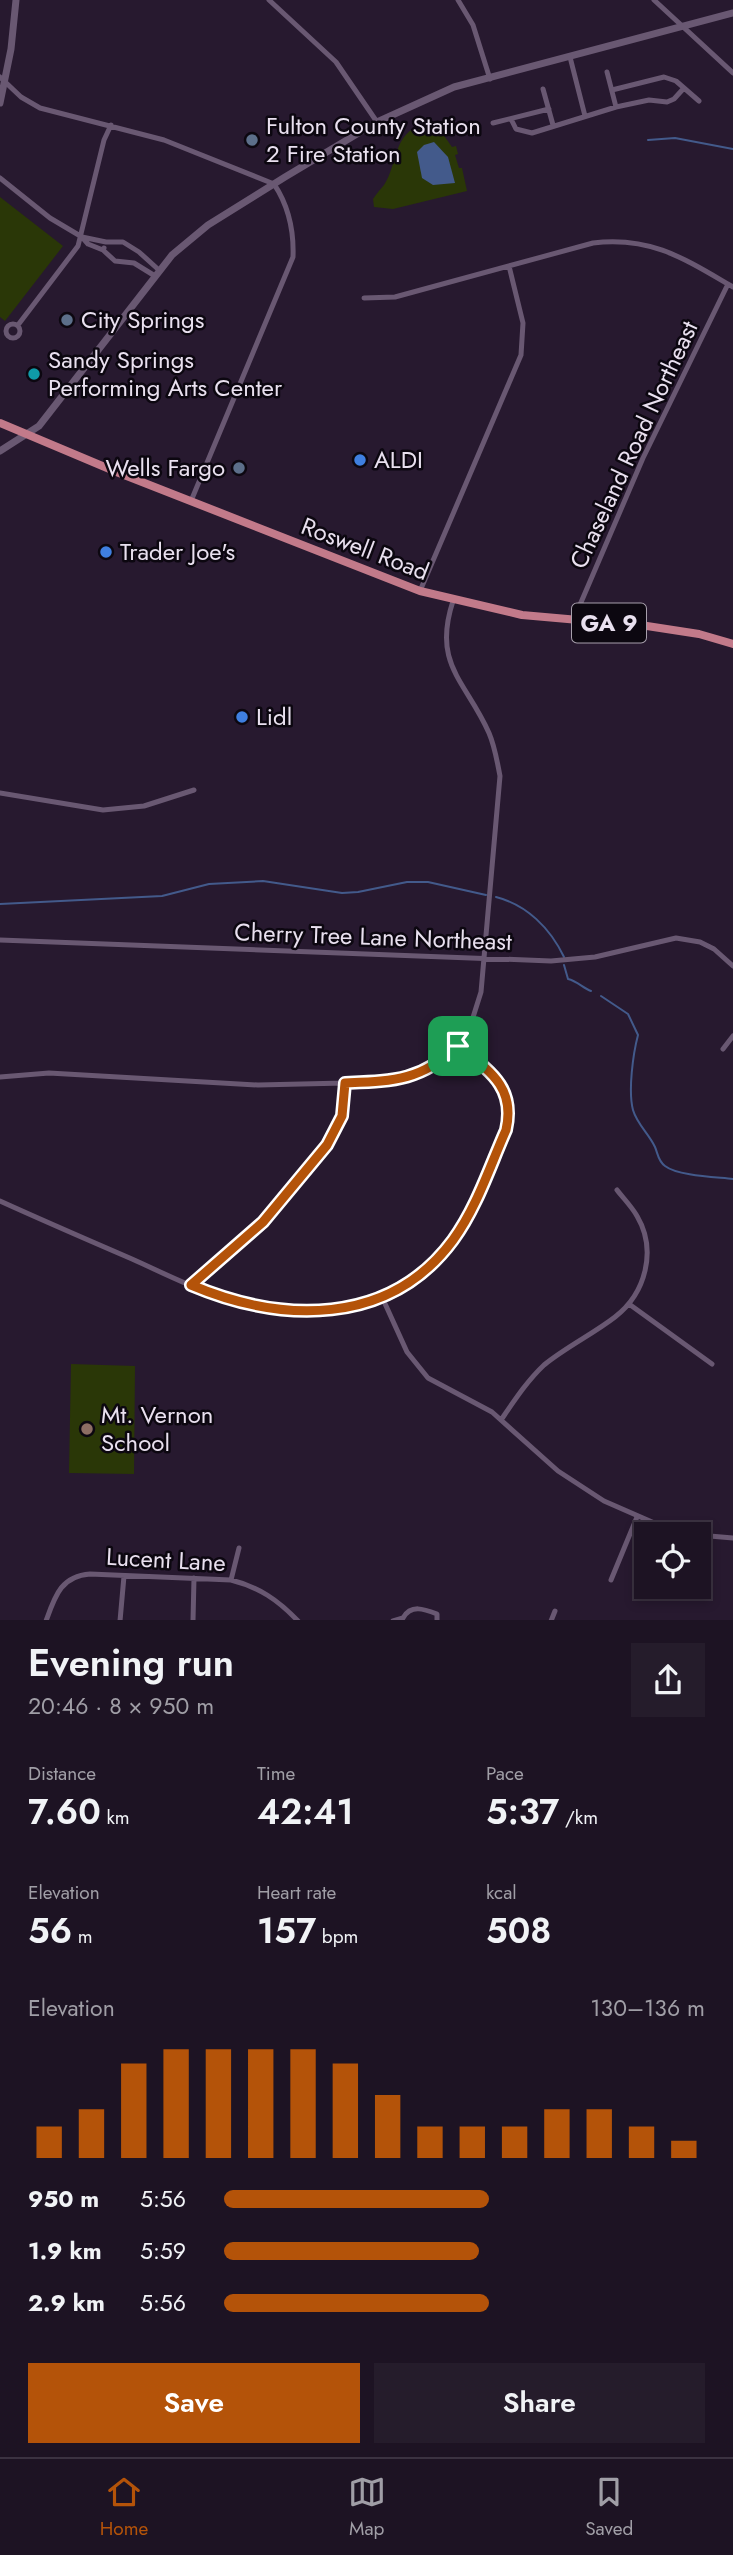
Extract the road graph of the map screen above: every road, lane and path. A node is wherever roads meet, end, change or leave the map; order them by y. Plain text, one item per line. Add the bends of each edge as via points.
1 (16, 0) edge
2 (269, 0) edge
3 (458, 0) edge
4 (654, 0) edge
5 (733, 13) edge
6 (682, 27) junction
7 (570, 57) junction
8 (607, 72) dead end
9 (733, 73) edge
10 (2, 79) edge
11 (490, 79) junction
12 (684, 88) junction
13 (543, 89) dead end
14 (612, 90) junction
15 (699, 101) dead end
16 (0, 103) edge
17 (615, 107) junction
18 (549, 109) junction
19 (585, 116) junction
20 (511, 119) junction
21 (377, 122) junction
22 (494, 124) dead end
23 (111, 125) junction
24 (553, 125) junction
25 (0, 177) edge
26 (274, 184) junction
27 (82, 237) junction
28 (106, 242) junction
29 (103, 250) junction
30 (139, 252) junction
31 (134, 263) junction
32 (509, 266) junction
33 (158, 274) junction
34 (731, 286) edge
35 (364, 298) dead end
36 (0, 322) edge
37 (18, 325) junction
38 (7, 327) junction
39 (0, 423) edge
40 (27, 435) junction
41 (0, 451) edge
42 (191, 501) junction
43 (420, 591) junction
44 (453, 601) junction
45 (573, 621) junction
46 (733, 644) edge
47 (194, 790) dead end
48 (0, 793) edge
49 (0, 940) edge
50 (485, 958) junction
51 (733, 966) edge
52 (733, 1036) edge
53 (458, 1046) junction
54 (723, 1049) dead end
55 (0, 1077) edge
56 (345, 1083) junction
57 (617, 1191) dead end
58 (0, 1201) edge
59 (191, 1285) junction
60 (382, 1297) junction
61 (629, 1304) junction
62 (712, 1364) dead end
63 (501, 1420) junction
64 (637, 1517) junction
65 (650, 1522) edge
66 (711, 1536) edge
67 (733, 1538) edge
68 (239, 1548) dead end
69 (124, 1576) junction
70 (194, 1578) junction
71 (231, 1580) junction
72 (611, 1580) dead end
73 (555, 1611) dead end
74 (404, 1619) edge
75 (46, 1620) edge
76 (120, 1620) edge
77 (193, 1620) edge
78 (298, 1620) edge
79 (393, 1620) edge
80 (437, 1620) edge
81 (551, 1620) edge

1 - 10 street
2 - 21 street via 336,62
3 - 11 street via 473,25
4 - 6 street
5 - 6 street
6 - 7 street
6 - 9 street
7 - 11 street
7 - 19 street
8 - 14 street
10 - 16 street
10 - 23 street via 40,108
11 - 21 street via 454,87
12 - 14 street via 664,77
12 - 15 street
12 - 17 street via 667,102 649,100
13 - 18 street
14 - 17 street
17 - 19 street
18 - 20 street
18 - 24 street
19 - 24 street
20 - 22 street
20 - 24 street via 522,132
21 - 26 street
23 - 26 street via 200,153
23 - 27 street
25 - 27 street via 50,218
26 - 33 street via 199,231
26 - 42 street via 286,208 293,257
27 - 28 street
27 - 29 street
27 - 37 street
28 - 29 street
28 - 30 street via 122,242
29 - 31 street via 115,261
30 - 31 street
30 - 33 street
31 - 33 street
32 - 34 street via 593,243 628,241 668,251
32 - 35 street via 395,297
32 - 43 street via 523,323 521,355
33 - 40 street via 43,421
34 - 45 street, Chaseland Road Northeast via 643,458
36 - 38 street
37 - 38 street
37 - 38 street via 19,334 14,337 6,333
39 - 40 main road, Roswell Road / GA 9
40 - 41 street
40 - 42 main road, Roswell Road / GA 9
42 - 43 main road, Roswell Road / GA 9
43 - 44 main road, Roswell Road / GA 9
44 - 45 main road, Roswell Road / GA 9
44 - 50 street via 446,627 449,661 489,734 500,776
45 - 46 main road, Roswell Road / GA 9 via 647,626
47 - 48 street via 144,806 103,810
49 - 50 street, Cherry Tree Lane Northeast
50 - 51 street, Cherry Tree Lane Northeast via 574,960 676,938 700,942
50 - 53 street via 477,1010
52 - 54 street
53 - 56 street via 411,1077
53 - 60 street via 502,1086 509,1107 506,1130 452,1241 420,1273
55 - 56 street via 49,1073 258,1085
56 - 59 street via 342,1116 327,1145 263,1222
57 - 61 street via 638,1218 647,1246 644,1277
58 - 59 street
59 - 60 street via 232,1300 298,1311 341,1309
60 - 63 street via 420,1370
61 - 62 street
61 - 63 street via 542,1367
63 - 64 street via 573,1481
64 - 65 street
64 - 72 street
66 - 67 street
68 - 71 street
69 - 70 street, Lucent Lane
69 - 75 street, Lucent Lane via 71,1578
69 - 76 street
70 - 71 street, Lucent Lane
70 - 77 street
71 - 78 street, Lucent Lane via 268,1594
73 - 81 street
74 - 79 street
74 - 80 street via 414,1608 437,1614

